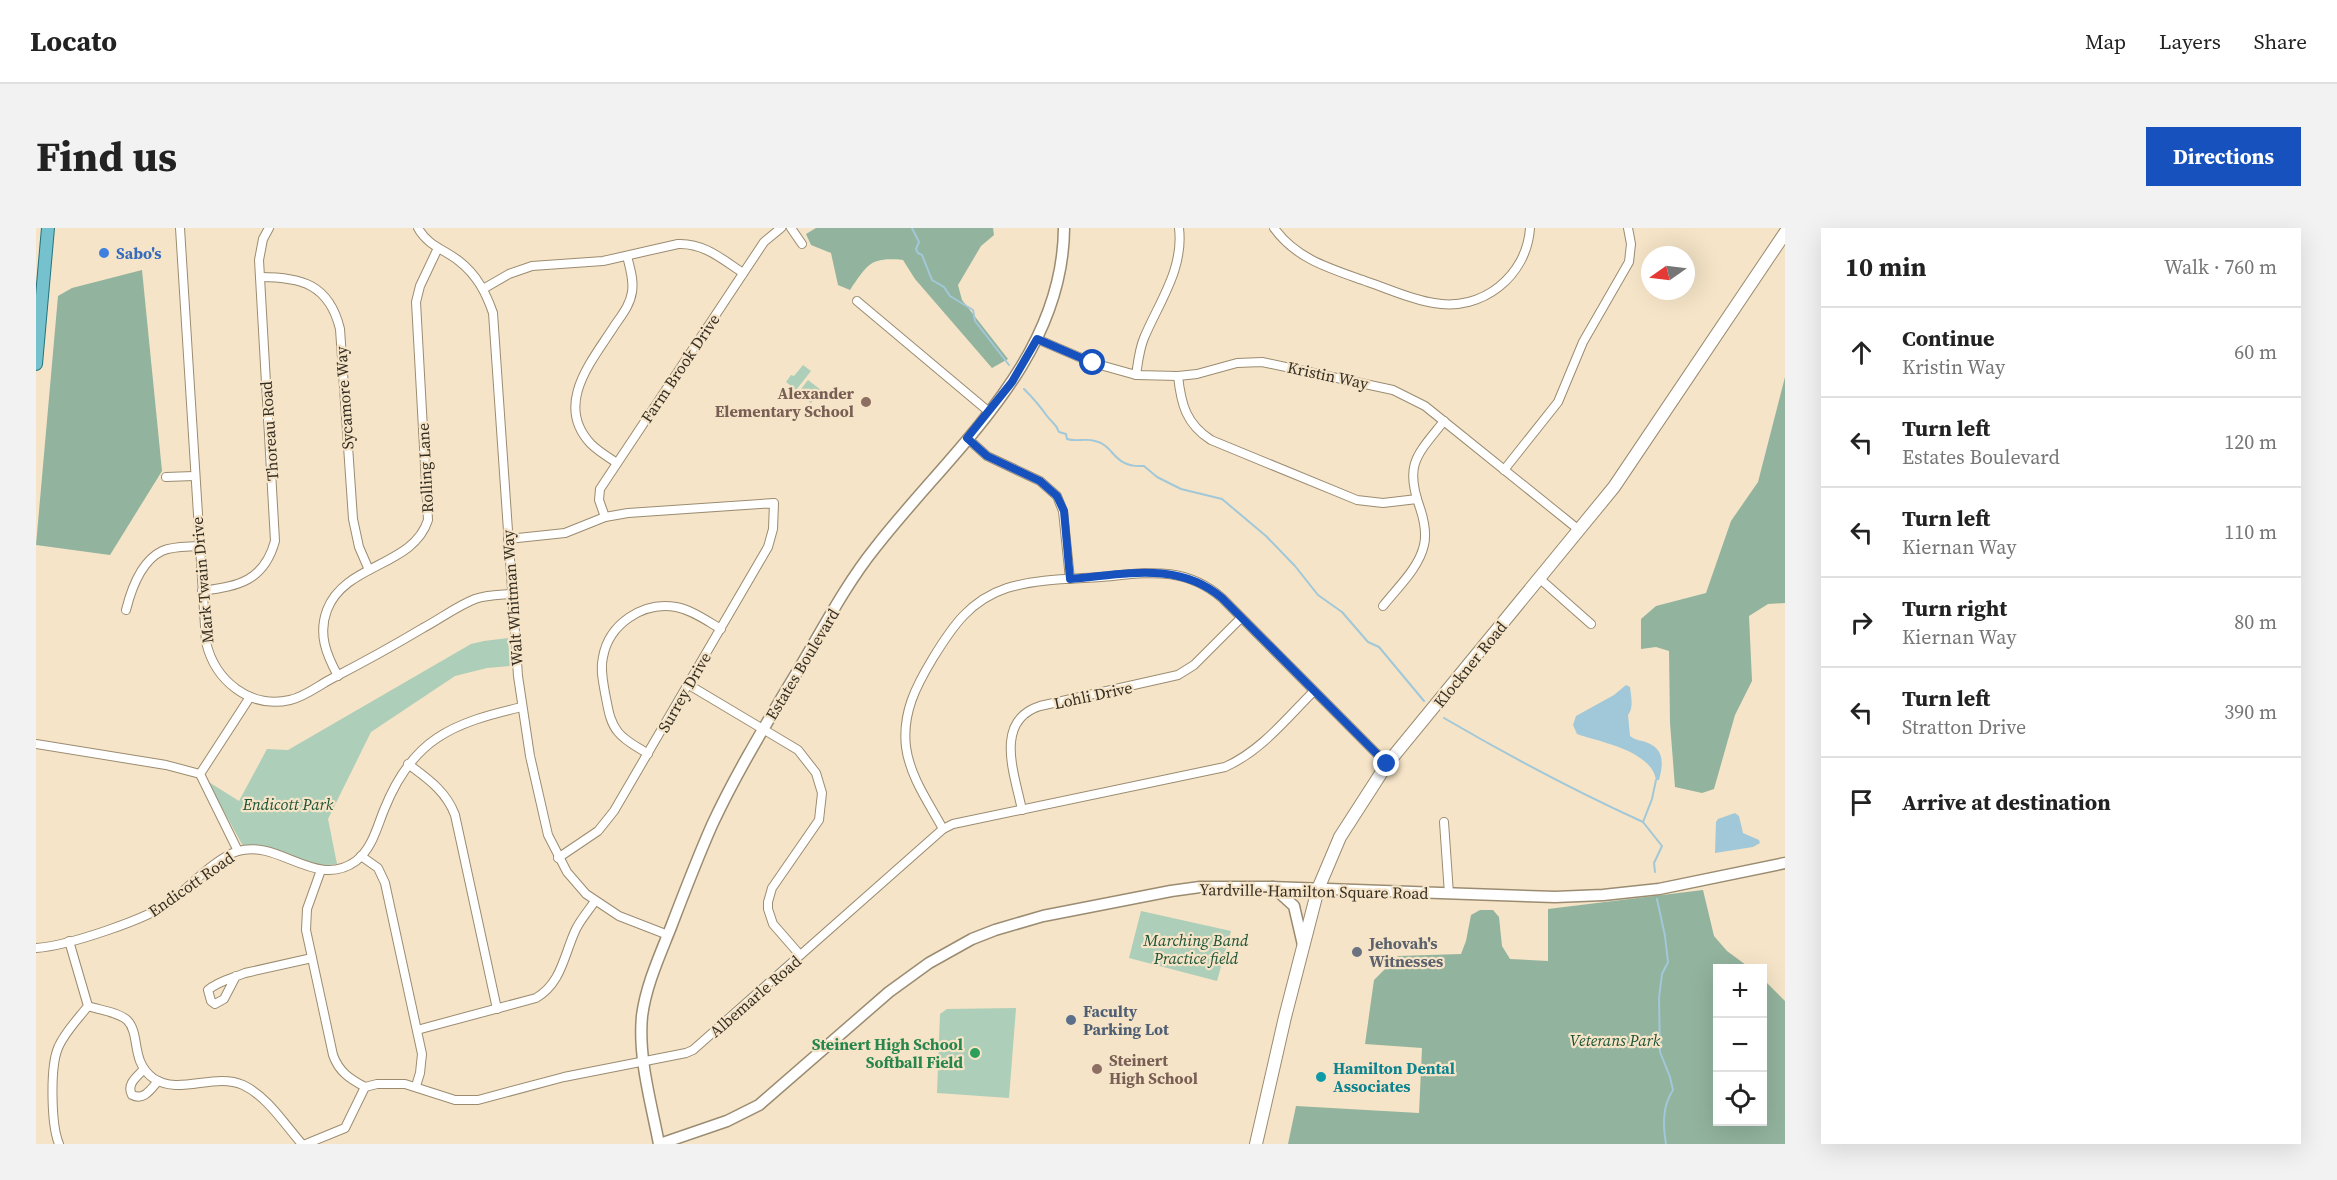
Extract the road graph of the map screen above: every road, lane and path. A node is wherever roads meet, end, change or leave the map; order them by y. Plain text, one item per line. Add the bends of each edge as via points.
1 (48, 228) edge
2 (180, 228) edge
3 (269, 228) edge
4 (418, 228) edge
5 (781, 228) edge
6 (791, 228) edge
7 (1064, 228) edge
8 (1179, 228) edge
9 (1274, 228) edge
10 (1530, 228) edge
11 (1628, 228) edge
12 (1785, 233) edge
13 (802, 244) dead end
14 (438, 248) junction
15 (627, 256) junction
16 (743, 273) junction
17 (260, 277) junction
18 (483, 289) junction
19 (857, 302) dead end
20 (1037, 339) junction
21 (36, 364) edge
22 (1136, 375) junction
23 (1178, 376) junction
24 (988, 411) junction
25 (1444, 421) junction
26 (967, 438) junction
27 (617, 463) junction
28 (1504, 470) junction
29 (194, 476) junction
30 (166, 477) dead end
31 (1417, 499) junction
32 (605, 517) junction
33 (1579, 530) junction
34 (508, 539) junction
35 (199, 546) junction
36 (369, 570) junction
37 (1070, 579) junction
38 (1539, 579) junction
39 (202, 591) junction
40 (511, 594) junction
41 (1383, 606) dead end
42 (126, 610) dead end
43 (1241, 618) junction
44 (1591, 624) dead end
45 (721, 629) junction
46 (338, 676) junction
47 (688, 685) junction
48 (1314, 692) junction
49 (250, 697) junction
50 (522, 707) junction
51 (763, 729) junction
52 (36, 744) edge
53 (648, 754) junction
54 (408, 764) junction
55 (1387, 764) junction
56 (200, 774) junction
57 (1022, 810) junction
58 (1444, 822) dead end
59 (943, 830) junction
60 (238, 851) junction
61 (361, 856) junction
62 (558, 858) junction
63 (1785, 863) edge
64 (321, 870) junction
65 (1273, 887) junction
66 (1318, 889) junction
67 (1449, 894) junction
68 (596, 901) junction
69 (668, 935) junction
70 (69, 940) junction
71 (36, 948) edge
72 (1303, 948) junction
73 (800, 956) junction
74 (312, 958) junction
75 (236, 976) dead end
76 (88, 1006) junction
77 (497, 1009) junction
78 (417, 1030) junction
79 (644, 1062) junction
80 (144, 1069) junction
81 (158, 1081) junction
82 (416, 1086) junction
83 (365, 1087) junction
84 (59, 1144) edge
85 (302, 1144) edge
86 (306, 1144) edge
87 (660, 1144) edge
88 (1256, 1144) edge

1 - 21 main road
2 - 29 street, Mark Twain Drive
3 - 17 street, Thoreau Road via 260,249
4 - 14 street, Walt Whitman Way
5 - 16 street, Farm Brook Drive via 764,242
6 - 13 street
7 - 20 street, Estates Boulevard via 1058,276
8 - 22 street via 1175,271 1144,338
9 - 10 street via 1295,250 1318,265 1424,301 1448,304 1473,301 1504,284 1525,255
11 - 28 street via 1632,244 1629,262 1583,342 1558,402
12 - 33 main road, Klockner Road via 1626,470
14 - 18 street, Walt Whitman Way via 467,268
14 - 36 street, Rolling Lane via 416,302 428,520 421,536 409,548
15 - 16 street via 688,243 705,248
15 - 18 street via 583,264 532,266
15 - 27 street via 633,281 631,298 581,378 576,397 578,418 586,437
16 - 27 street, Farm Brook Drive
17 - 36 street, Sycamore Way via 290,277 310,285 326,298 337,317 353,519
17 - 39 street, Thoreau Road via 275,541 263,567 248,580 230,588
18 - 34 street, Walt Whitman Way via 495,327
19 - 24 street
20 - 22 street, Kristin Way via 1093,363
20 - 24 street, Estates Boulevard via 1016,376
22 - 23 street, Kristin Way
23 - 25 street, Kristin Way via 1243,363 1276,363 1393,390
23 - 31 street via 1187,418 1211,440 1357,500 1383,503
24 - 26 street, Estates Boulevard
25 - 28 street, Kristin Way
25 - 31 street via 1415,461 1412,477
26 - 37 street via 987,456 1040,481 1057,496 1064,511
26 - 51 street, Estates Boulevard via 861,567
27 - 32 street, Farm Brook Drive via 600,489
28 - 33 street, Kristin Way
29 - 30 street
29 - 35 street, Mark Twain Drive
31 - 41 street via 1425,526 1424,545 1416,563
32 - 34 street via 565,533
32 - 45 street, Surrey Drive via 774,503 768,547
33 - 38 main road, Klockner Road
34 - 40 street, Walt Whitman Way
35 - 39 street, Mark Twain Drive
35 - 42 street via 169,549 154,556 129,594
36 - 46 street, Rolling Lane via 340,590 325,616 325,647
37 - 43 street via 1170,573 1208,587
37 - 59 street via 1019,585 981,600 951,628 916,687 906,718 908,758
38 - 44 street
38 - 55 main road, Klockner Road
39 - 49 street, Mark Twain Drive via 206,642 212,661 231,686
40 - 46 street, Mark Twain Drive via 476,599
40 - 50 street, Walt Whitman Way
43 - 48 street
43 - 57 street, Lohli Drive via 1194,665 1178,675 1032,708 1020,718 1012,731 1010,746
45 - 47 street, Surrey Drive
45 - 53 street via 694,613 664,606 634,614 610,637 602,666 609,715 624,738
46 - 49 street, Mark Twain Drive via 293,699 272,702
47 - 51 street
47 - 53 street, Surrey Drive
48 - 55 street
48 - 57 street, Albemarle Road via 1261,745 1224,767
49 - 56 street
50 - 54 street via 457,725 433,740
50 - 62 street, Walt Whitman Way via 548,835
51 - 69 street, Estates Boulevard via 712,825
51 - 73 street via 805,756 816,772 822,793 814,830 772,888 768,902 773,924
52 - 56 street
53 - 62 street, Surrey Drive via 607,822
54 - 61 street
54 - 77 street via 439,788 455,815
55 - 66 main road, Klockner Road via 1340,837
56 - 60 street
57 - 59 street, Albemarle Road
58 - 67 street
59 - 73 street, Albemarle Road
60 - 64 street, Endicott Road via 266,851
60 - 70 street, Endicott Road via 149,915
61 - 64 street via 339,869
61 - 78 street via 378,868 385,883
62 - 68 street, Walt Whitman Way via 576,883
63 - 67 street, Yardville-Hamilton Square Road via 1659,889 1603,896
64 - 74 street via 309,898 306,919
65 - 66 street, Yardville-Hamilton Square Road
65 - 72 street via 1294,906
65 - 87 street, Yardville-Hamilton Square Road via 1171,891 1035,918 972,939 908,976 759,1105 727,1121
66 - 67 street, Yardville-Hamilton Square Road
66 - 72 main road, Klockner Road
68 - 69 street, Walt Whitman Way via 619,916
68 - 77 street via 576,929 550,987 536,998
69 - 79 street, Estates Boulevard via 645,997 641,1030
70 - 71 street, Endicott Road
70 - 76 street
72 - 88 main road, Klockner Road
73 - 79 street, Albemarle Road via 693,1050
74 - 75 street
74 - 83 street via 335,1062 347,1076
76 - 80 street via 129,1022
76 - 84 street via 56,1052 52,1112
77 - 78 street
78 - 82 street via 422,1063
79 - 82 street, Albemarle Road via 564,1077 478,1100 455,1100
79 - 87 street, Estates Boulevard
80 - 81 street
80 - 81 street via 130,1084 132,1095 140,1098
81 - 85 street via 176,1085 221,1080 241,1084 258,1095
82 - 83 street, Albemarle Road via 396,1083
83 - 86 street via 345,1128

